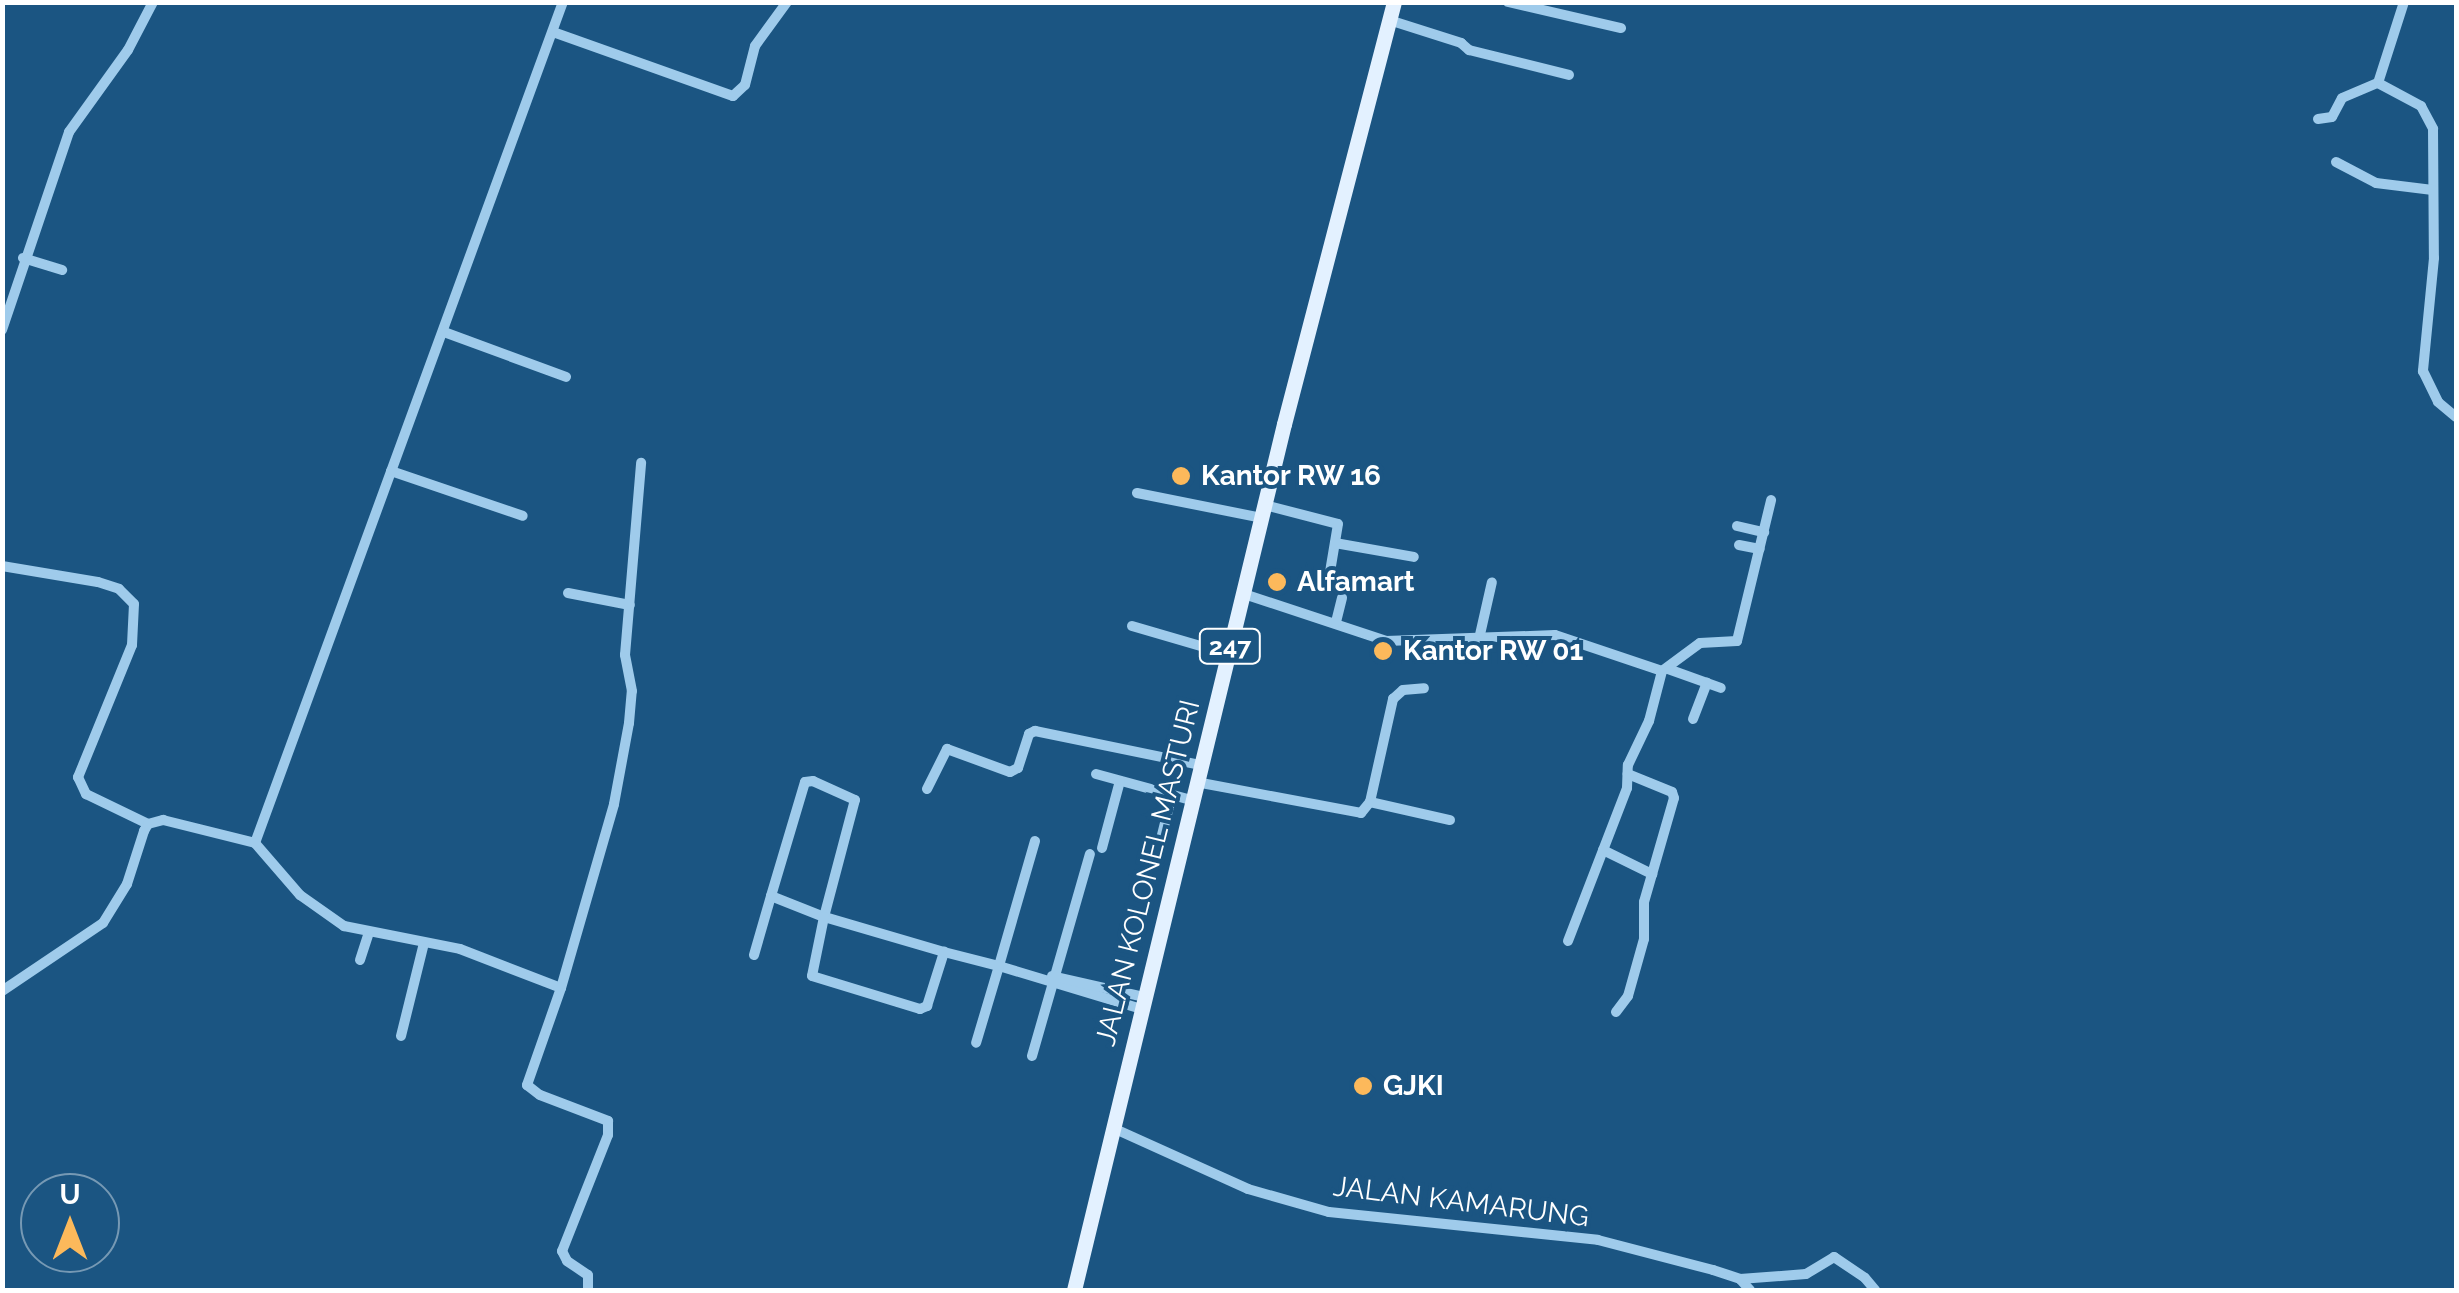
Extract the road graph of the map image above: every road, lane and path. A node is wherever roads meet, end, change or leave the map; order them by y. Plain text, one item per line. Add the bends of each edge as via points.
1 (153, 2) edge
2 (563, 2) edge
3 (788, 2) edge
4 (1394, 2) edge
5 (1508, 2) edge
6 (2404, 2) edge
7 (1389, 20) junction
8 (1621, 28) dead end
9 (553, 32) junction
10 (1568, 76) dead end
11 (2378, 82) junction
12 (2318, 119) dead end
13 (2336, 162) dead end
14 (2434, 190) junction
15 (24, 258) junction
16 (62, 270) dead end
17 (2, 330) edge
18 (444, 332) junction
19 (566, 377) dead end
20 (2456, 418) edge
21 (641, 463) dead end
22 (391, 471) junction
23 (1137, 494) dead end
24 (1771, 500) dead end
25 (1264, 512) junction
26 (522, 516) dead end
27 (1737, 526) dead end
28 (1764, 532) junction
29 (1335, 543) junction
30 (1739, 544) dead end
31 (1760, 550) junction
32 (1414, 556) dead end
33 (2, 566) edge
34 (1330, 572) dead end
35 (1492, 582) dead end
36 (568, 593) dead end
37 (1244, 594) junction
38 (1342, 598) dead end
39 (630, 606) junction
40 (1336, 622) junction
41 (1132, 626) dead end
42 (1478, 640) junction
43 (1228, 654) junction
44 (1665, 670) junction
45 (1708, 683) junction
46 (1424, 688) dead end
47 (1721, 688) dead end
48 (1693, 720) dead end
49 (1200, 764) junction
50 (1096, 774) dead end
51 (1628, 774) junction
52 (1120, 781) junction
53 (1196, 782) junction
54 (927, 789) dead end
55 (1171, 800) junction
56 (1370, 802) junction
57 (1190, 805) junction
58 (1450, 820) dead end
59 (148, 824) junction
60 (1035, 841) dead end
61 (255, 843) junction
62 (1102, 848) dead end
63 (1603, 850) junction
64 (1090, 854) dead end
65 (1155, 862) dead end
66 (1652, 874) junction
67 (772, 896) junction
68 (824, 916) junction
69 (368, 932) junction
70 (1568, 941) dead end
71 (424, 943) junction
72 (944, 952) junction
73 (754, 955) dead end
74 (360, 960) dead end
75 (999, 966) junction
76 (1052, 979) junction
77 (561, 988) junction
78 (2, 991) edge
79 (1142, 1003) junction
80 (1616, 1012) dead end
81 (401, 1036) dead end
82 (976, 1044) dead end
83 (1032, 1056) dead end
84 (1113, 1128) junction
85 (1740, 1279) junction
86 (588, 1290) edge
87 (1074, 1290) edge
88 (1750, 1290) edge
89 (1875, 1290) edge

1 - 15 street via 128,50 69,132
2 - 9 street
3 - 9 street via 756,46 745,85 733,96
4 - 7 main road, JALAN KOLONEL MASTURI / 247
5 - 8 street
6 - 11 street
7 - 10 street
7 - 25 main road, JALAN KOLONEL MASTURI / 247
9 - 18 street
11 - 12 street via 2342,98 2332,116
11 - 14 street via 2413,100 2432,122
13 - 14 street via 2376,183
14 - 20 street via 2422,371 2438,402
15 - 16 street
15 - 17 street
18 - 19 street
18 - 22 street
21 - 39 street
22 - 26 street
22 - 61 street
23 - 25 street
24 - 28 street
25 - 29 street via 1338,524
25 - 37 main road, JALAN KOLONEL MASTURI / 247
27 - 28 street
28 - 31 street
29 - 32 street
29 - 34 street
30 - 31 street
31 - 44 street via 1737,641 1700,643
33 - 59 street via 98,582 134,604 132,645 78,777 86,794
35 - 42 street
36 - 39 street
37 - 40 street
37 - 43 main road, JALAN KOLONEL MASTURI / 247
38 - 40 street
39 - 77 street via 630,709 614,804
40 - 42 street via 1391,642
41 - 43 street
42 - 44 street via 1562,636
43 - 49 main road, JALAN KOLONEL MASTURI / 247
44 - 45 street
44 - 51 street
45 - 47 street
45 - 48 street
46 - 56 street via 1403,690 1393,699
49 - 53 main road, JALAN KOLONEL MASTURI / 247
49 - 54 street via 1035,731 1010,772 948,749
50 - 52 street
51 - 63 street
51 - 66 street via 1674,795
52 - 55 street
52 - 62 street
53 - 56 street via 1352,813 1362,813
53 - 57 main road, JALAN KOLONEL MASTURI / 247
55 - 57 street
55 - 65 street
56 - 58 street
57 - 79 main road, JALAN KOLONEL MASTURI / 247
59 - 61 street via 170,821
59 - 78 street via 127,884 103,923
60 - 75 street
61 - 69 street via 315,908
63 - 66 street
63 - 70 street
64 - 76 street
66 - 80 street via 1644,939 1630,990
67 - 68 street
67 - 68 street via 803,784 814,781 855,802
67 - 73 street
68 - 72 street
68 - 72 street via 811,966 815,979 924,1009
69 - 71 street
69 - 74 street
71 - 77 street via 475,954
71 - 81 street
72 - 75 street
75 - 76 street
75 - 82 street
76 - 79 street
76 - 83 street
77 - 86 street via 527,1085 608,1121 562,1251 588,1274
79 - 84 main road, JALAN KOLONEL MASTURI / 247
84 - 85 street, JALAN KAMARUNG via 1248,1189 1330,1212 1598,1240
84 - 87 main road, JALAN KOLONEL MASTURI / 247
85 - 88 street
85 - 89 street via 1806,1274 1834,1257

